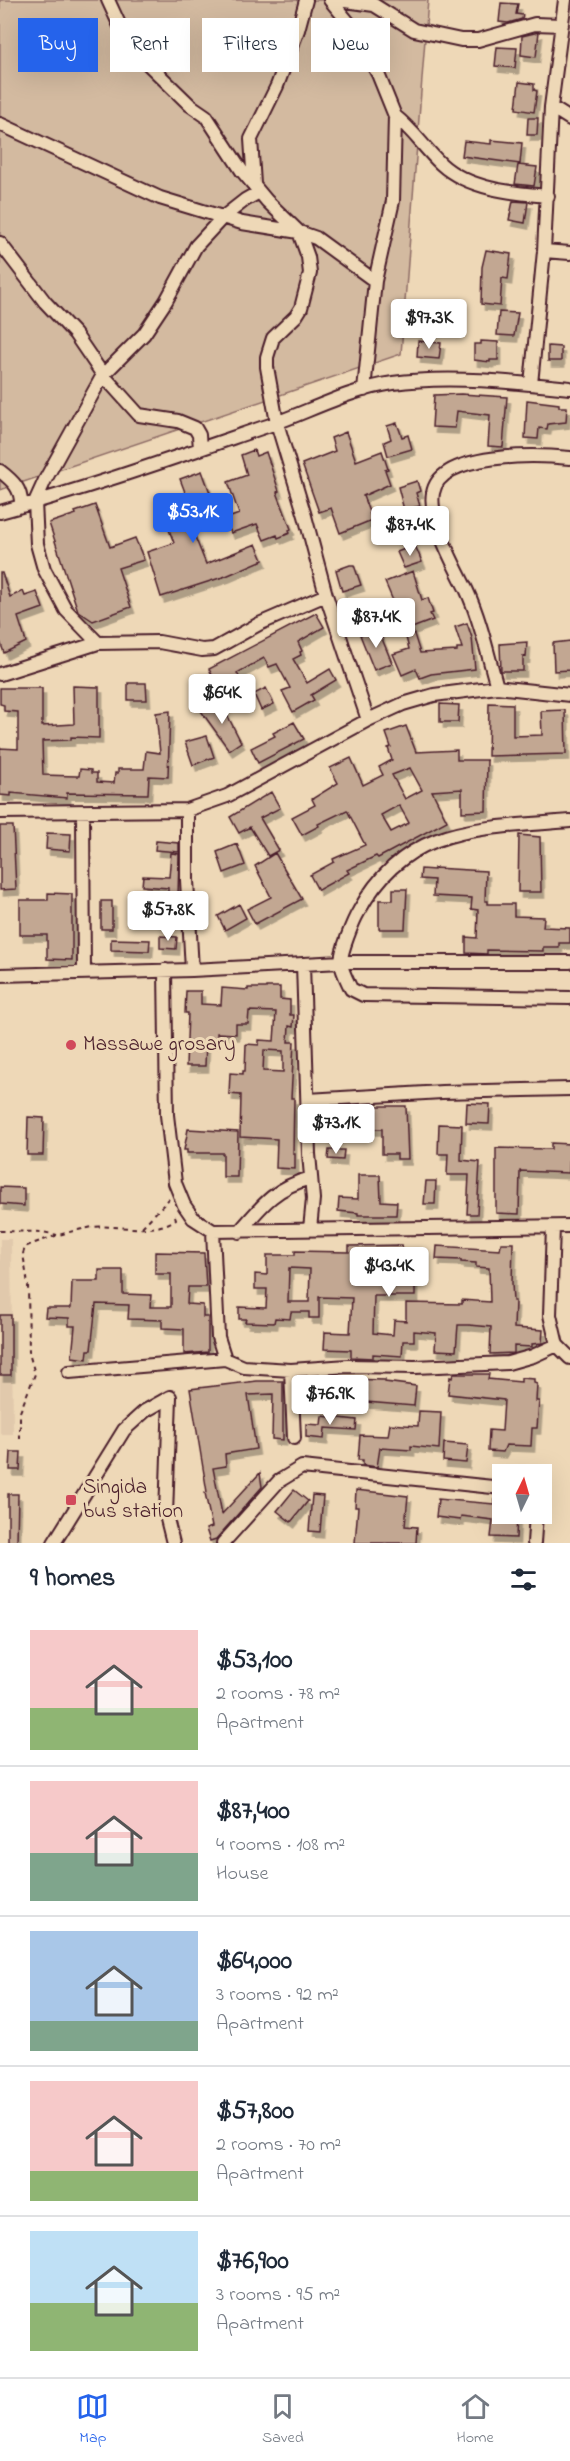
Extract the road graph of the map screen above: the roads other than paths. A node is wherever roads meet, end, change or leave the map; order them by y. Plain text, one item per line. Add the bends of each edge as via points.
1 (108, 0) edge
2 (306, 0) edge
3 (330, 0) edge
4 (338, 0) edge
5 (565, 0) edge
6 (562, 24) junction
7 (551, 107) junction
8 (395, 116) junction
9 (570, 119) edge
10 (3, 128) edge
11 (257, 188) junction
12 (548, 196) junction
13 (222, 218) junction
14 (299, 232) junction
15 (0, 243) edge
16 (544, 251) junction
17 (570, 252) edge
18 (375, 281) junction
19 (104, 375) junction
20 (531, 384) junction
21 (570, 387) edge
22 (364, 390) junction
23 (277, 423) junction
24 (200, 449) junction
25 (570, 458) edge
26 (0, 471) edge
27 (35, 501) junction
28 (21, 506) junction
29 (0, 512) edge
30 (326, 595) junction
31 (98, 644) junction
32 (0, 674) edge
33 (497, 687) junction
34 (570, 695) edge
35 (368, 720) junction
36 (187, 810) junction
37 (0, 812) edge
38 (82, 812) junction
39 (570, 821) edge
40 (341, 962) junction
41 (570, 962) edge
42 (303, 964) junction
43 (165, 970) junction
44 (192, 970) junction
45 (84, 973) junction
46 (0, 975) edge
47 (570, 998) edge
48 (570, 1089) edge
49 (308, 1100) junction
50 (311, 1178) junction
51 (570, 1226) edge
52 (553, 1227) junction
53 (310, 1229) junction
54 (213, 1232) junction
55 (239, 1232) junction
56 (558, 1345) junction
57 (570, 1358) edge
58 (225, 1359) junction
59 (291, 1370) junction
60 (69, 1372) dead end
61 (294, 1438) dead end
62 (492, 1487) edge
63 (535, 1524) edge
64 (54, 1543) edge
65 (173, 1543) edge
66 (223, 1543) edge
67 (534, 1543) edge

1 - 11 street via 125,37 206,116
2 - 11 street via 277,86 251,139
3 - 8 street via 350,24 378,74
4 - 6 street via 374,5 414,30 461,40 478,40 535,24
5 - 6 street
6 - 7 street
7 - 9 street
7 - 12 street
8 - 12 street via 441,164 464,179
8 - 18 street via 392,214
10 - 13 street via 160,198
11 - 13 street
11 - 14 street
12 - 16 street
13 - 14 street
13 - 19 street via 196,246 144,334
14 - 18 street via 326,243
14 - 23 street via 308,257 307,285 301,308 273,338 267,357
15 - 19 street
16 - 17 street
16 - 20 street
18 - 22 street
19 - 24 street via 139,415 195,428
19 - 27 street
20 - 21 street
20 - 22 street via 411,381
22 - 23 street
23 - 24 street
23 - 30 street
24 - 27 street
25 - 33 street via 532,455 486,459 457,468 437,482 432,494 450,561 468,592
26 - 28 street via 19,489
27 - 28 street
27 - 31 street via 37,544 44,569 66,610
28 - 29 street
30 - 31 street via 214,649 159,642
30 - 35 street
31 - 32 street
33 - 34 street
33 - 35 street via 434,695
35 - 36 street via 227,796
36 - 38 street
36 - 44 street
37 - 38 street
38 - 45 street
39 - 40 street via 471,829 407,853 369,892 354,919
40 - 41 street
40 - 42 street
40 - 47 street via 351,989 363,995
42 - 44 street
42 - 49 street
43 - 44 street
43 - 45 street
43 - 54 street via 167,1115 175,1183 193,1218
45 - 46 street
48 - 49 street
49 - 50 street
50 - 53 street
50 - 55 street via 283,1187
51 - 52 street
52 - 53 street
52 - 56 street via 550,1315
53 - 55 street
54 - 55 street
54 - 58 street via 218,1337
56 - 57 street
56 - 59 street via 508,1364
58 - 59 street via 244,1367
58 - 60 street
59 - 61 street
62 - 66 street via 302,1467 279,1481
63 - 67 street
64 - 65 street via 124,1430 145,1411 170,1397 166,1515

